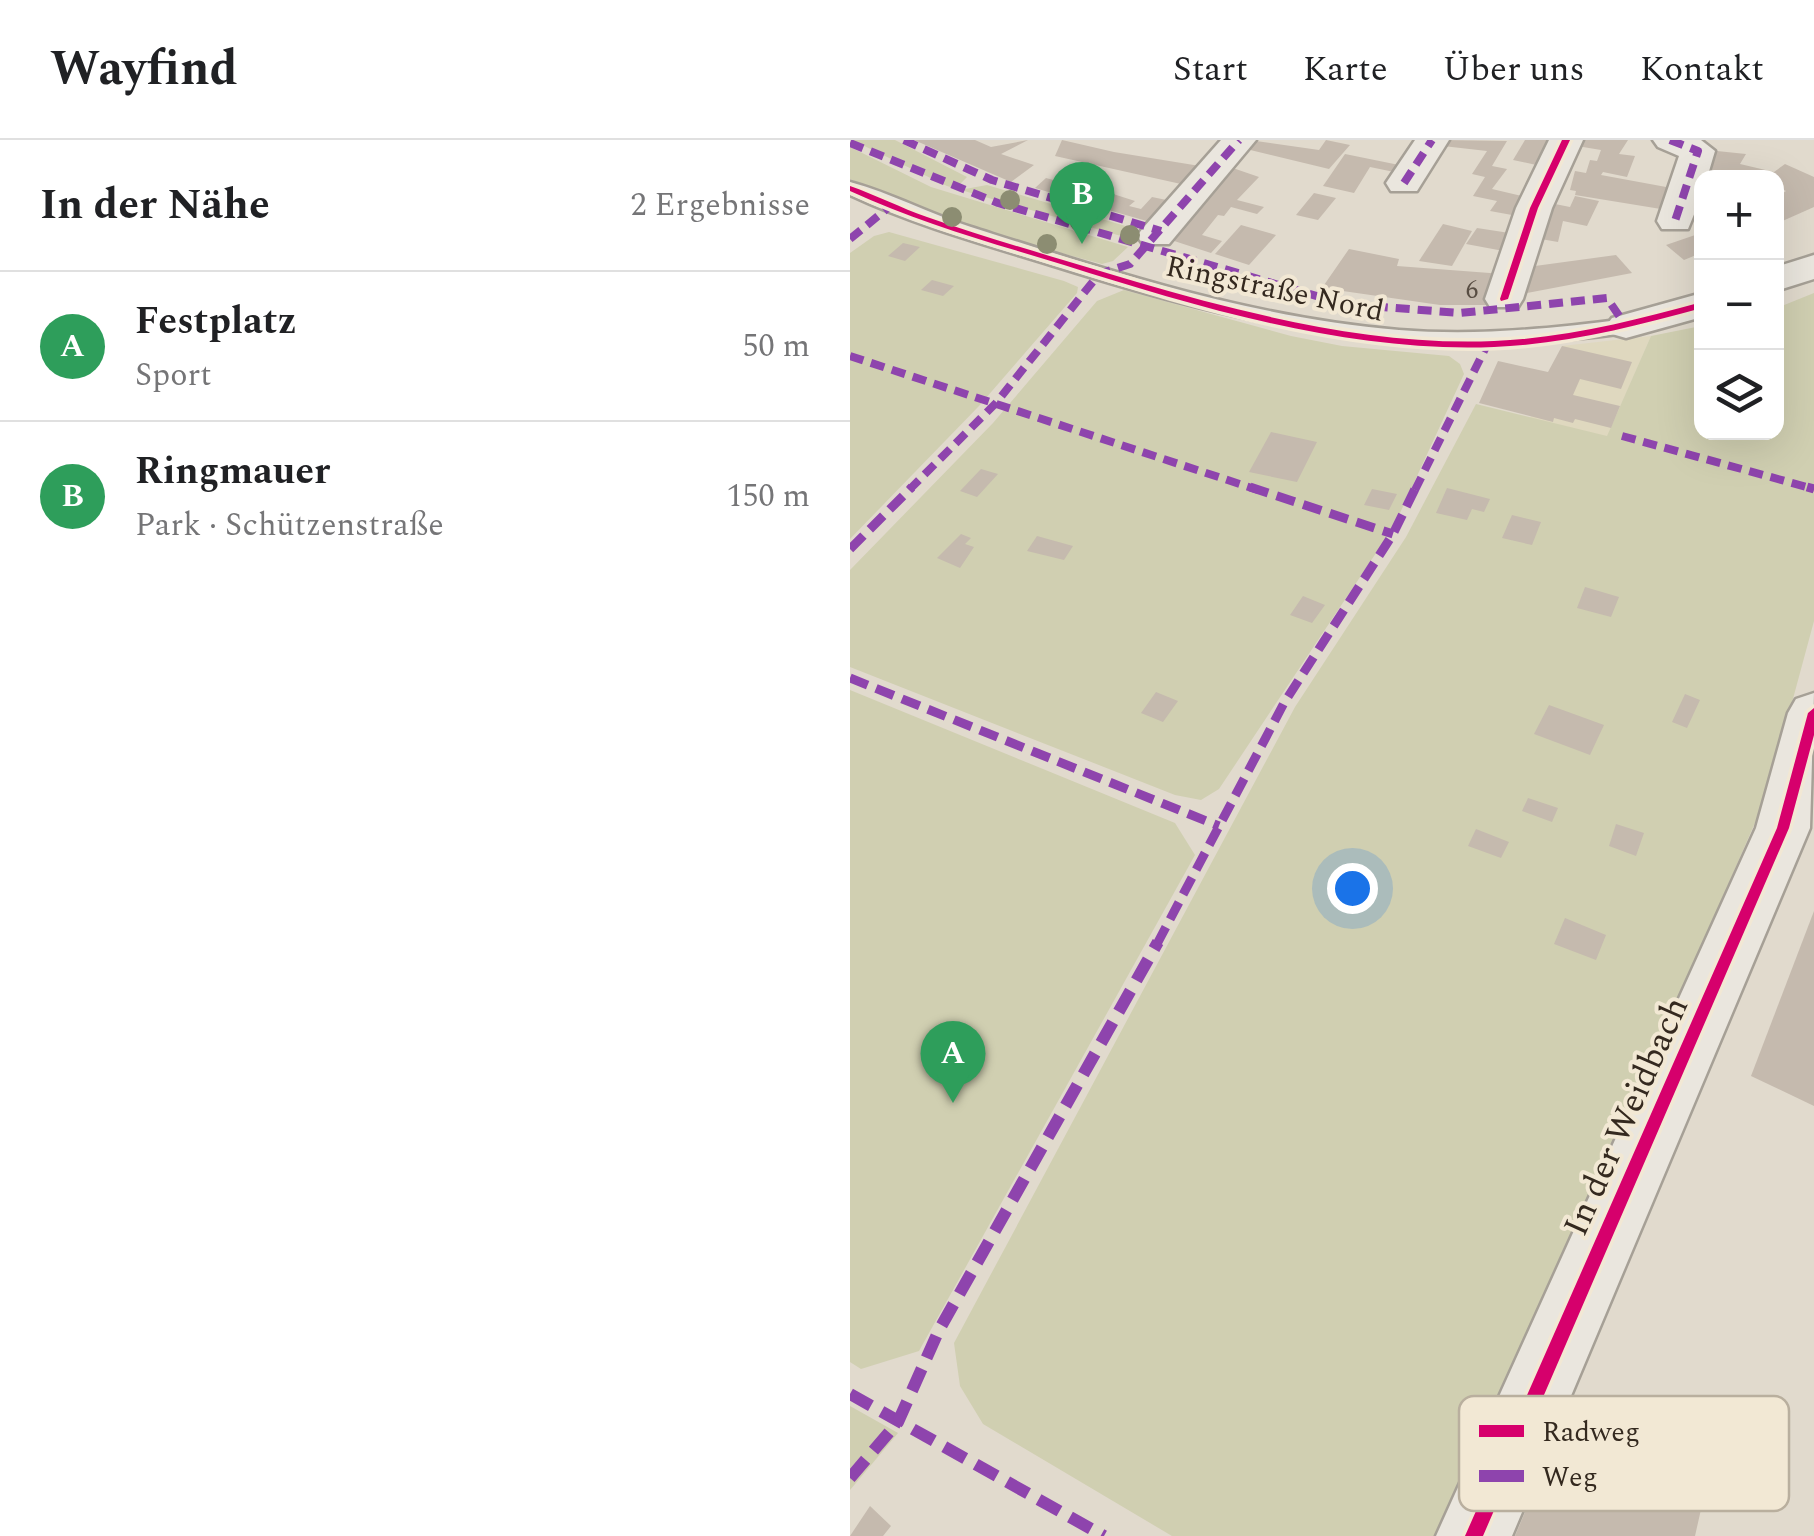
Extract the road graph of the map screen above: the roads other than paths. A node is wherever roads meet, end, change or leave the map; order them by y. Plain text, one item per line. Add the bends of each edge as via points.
1 (1240, 140) edge
2 (1432, 140) edge
3 (1566, 140) edge
4 (1670, 140) edge
5 (1404, 183) dead end
6 (850, 188) edge
7 (1675, 221) dead end
8 (1156, 236) dead end
9 (1814, 266) edge
10 (1784, 277) edge
11 (1504, 300) dead end
12 (1694, 307) edge
13 (1626, 326) joint
14 (1814, 714) edge
15 (1535, 1396) edge
16 (1485, 1511) edge
17 (1474, 1536) edge

1 - 8 street
2 - 5 street
3 - 11 street via 1534,208
4 - 7 street via 1698,152
6 - 13 lane, Ringstraße Nord via 889,207 1100,274 1315,328 1401,341 1488,343
9 - 10 street
12 - 13 street, Ringstraße Nord
14 - 15 street, In der Weidbach via 1783,828
16 - 17 street, In der Weidbach

